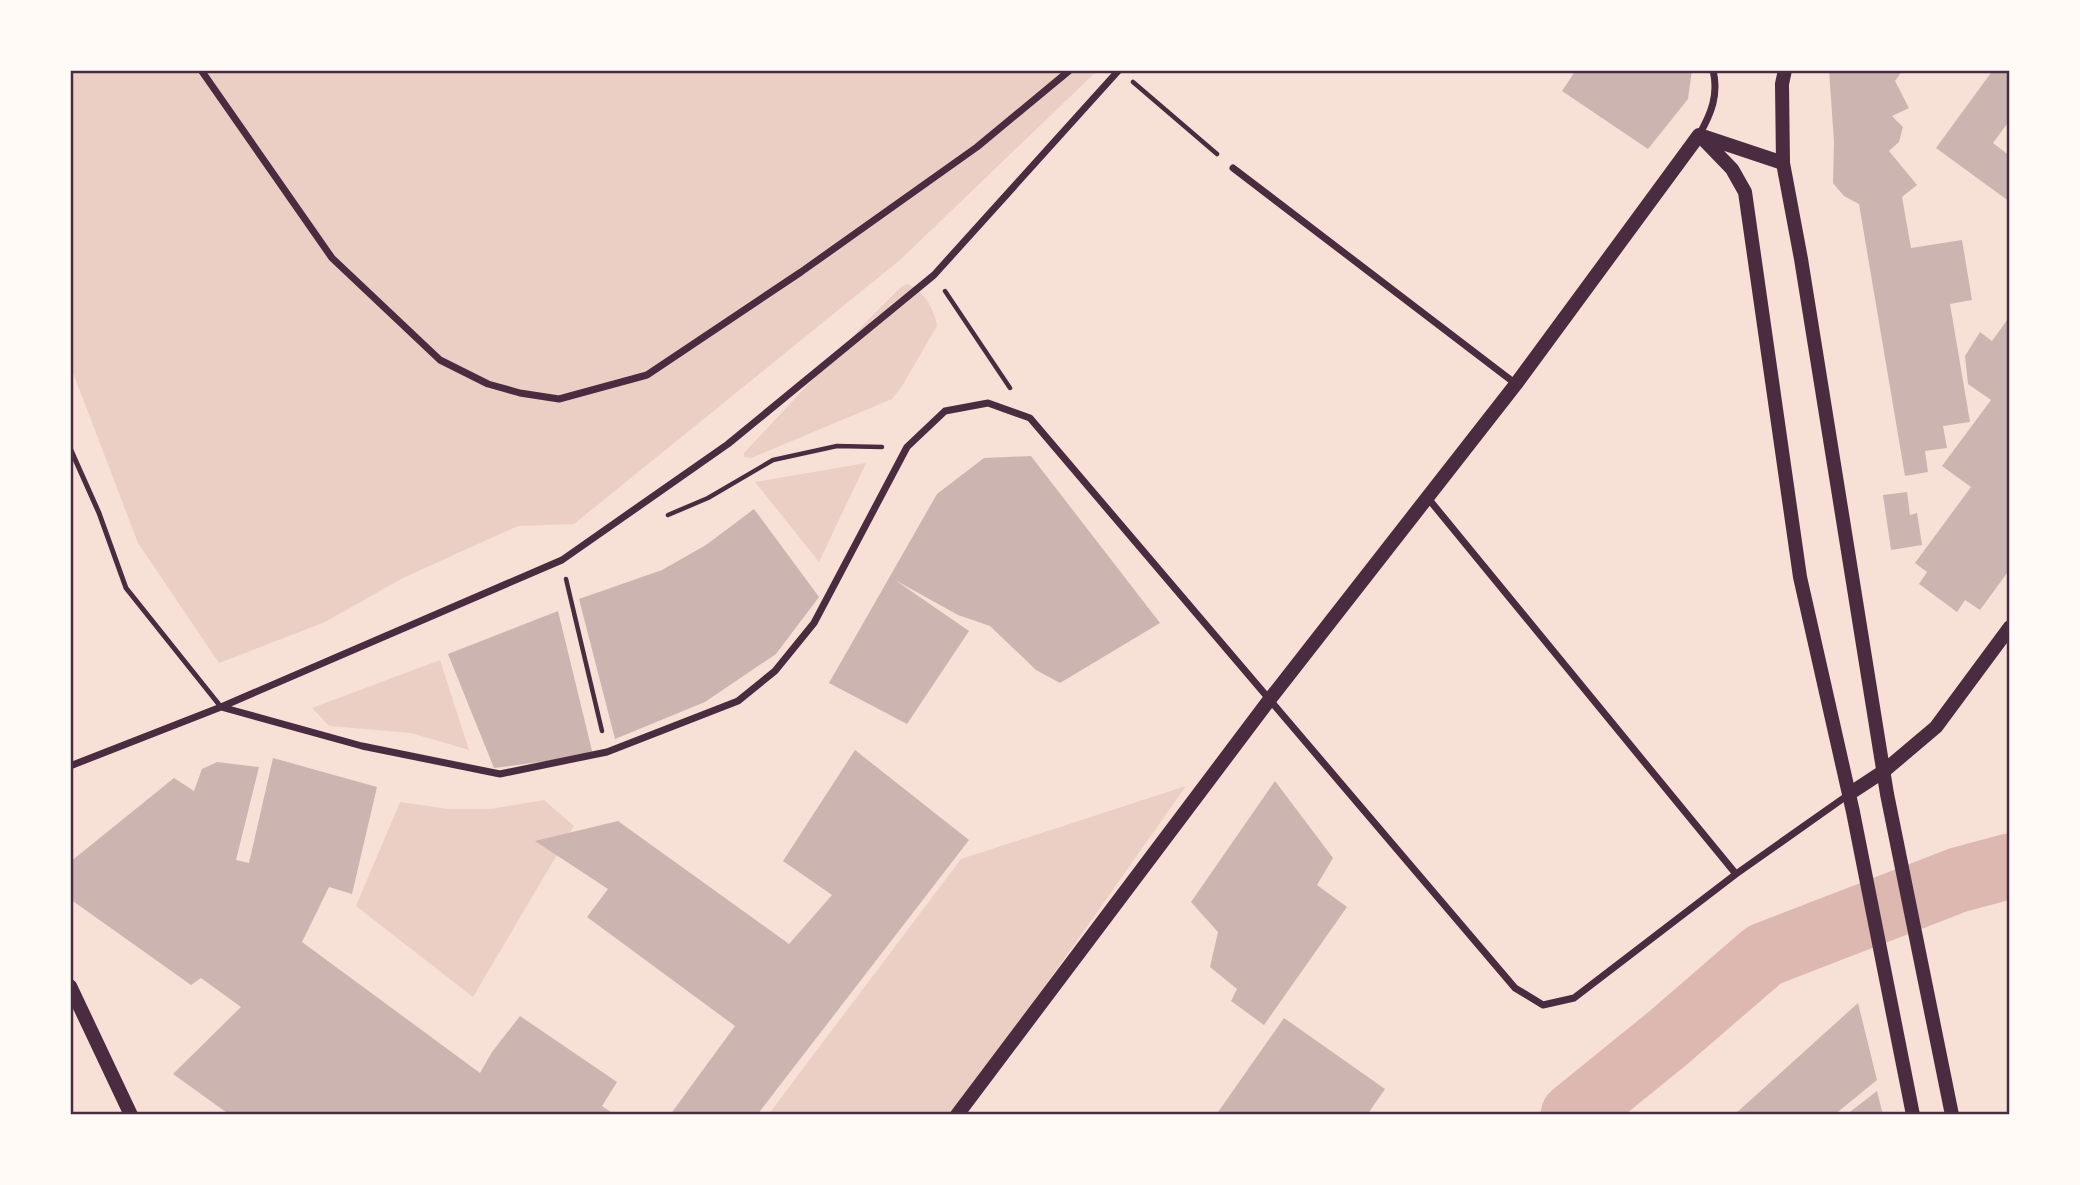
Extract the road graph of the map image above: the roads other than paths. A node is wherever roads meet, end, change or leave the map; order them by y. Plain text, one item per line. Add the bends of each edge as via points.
1 (201, 70) edge
2 (1070, 70) edge
3 (1119, 70) edge
4 (1713, 70) edge
5 (1785, 70) edge
6 (1699, 135) junction
7 (1783, 163) junction
8 (1233, 168) road end
9 (1516, 384) junction
10 (70, 448) edge
11 (1427, 497) junction
12 (2010, 627) edge
13 (1270, 699) junction
14 (221, 707) junction
15 (70, 766) edge
16 (1884, 771) junction
17 (1849, 794) junction
18 (1736, 874) junction
19 (70, 986) edge
20 (131, 1115) edge
21 (957, 1115) edge
22 (1913, 1115) edge
23 (1951, 1115) edge

1 - 2 street via 332,258 440,360 488,384 559,399 647,375 977,146
3 - 14 street via 934,275 728,444 562,560
4 - 6 street via 1712,111
5 - 7 main road
6 - 7 main road
6 - 9 main road
6 - 17 main road via 1732,169 1745,192 1800,577
7 - 16 main road
8 - 9 street
9 - 11 main road
10 - 14 lane via 126,589
11 - 13 main road
11 - 18 street
12 - 16 main road via 1937,727
13 - 14 street via 1030,418 988,403 945,411 907,447 814,623 775,671 738,701 607,752 500,774 362,746
13 - 18 street via 1515,988 1543,1005 1574,998
13 - 21 main road
14 - 15 street
16 - 17 main road
16 - 23 main road
17 - 18 street
17 - 22 main road
19 - 20 main road

